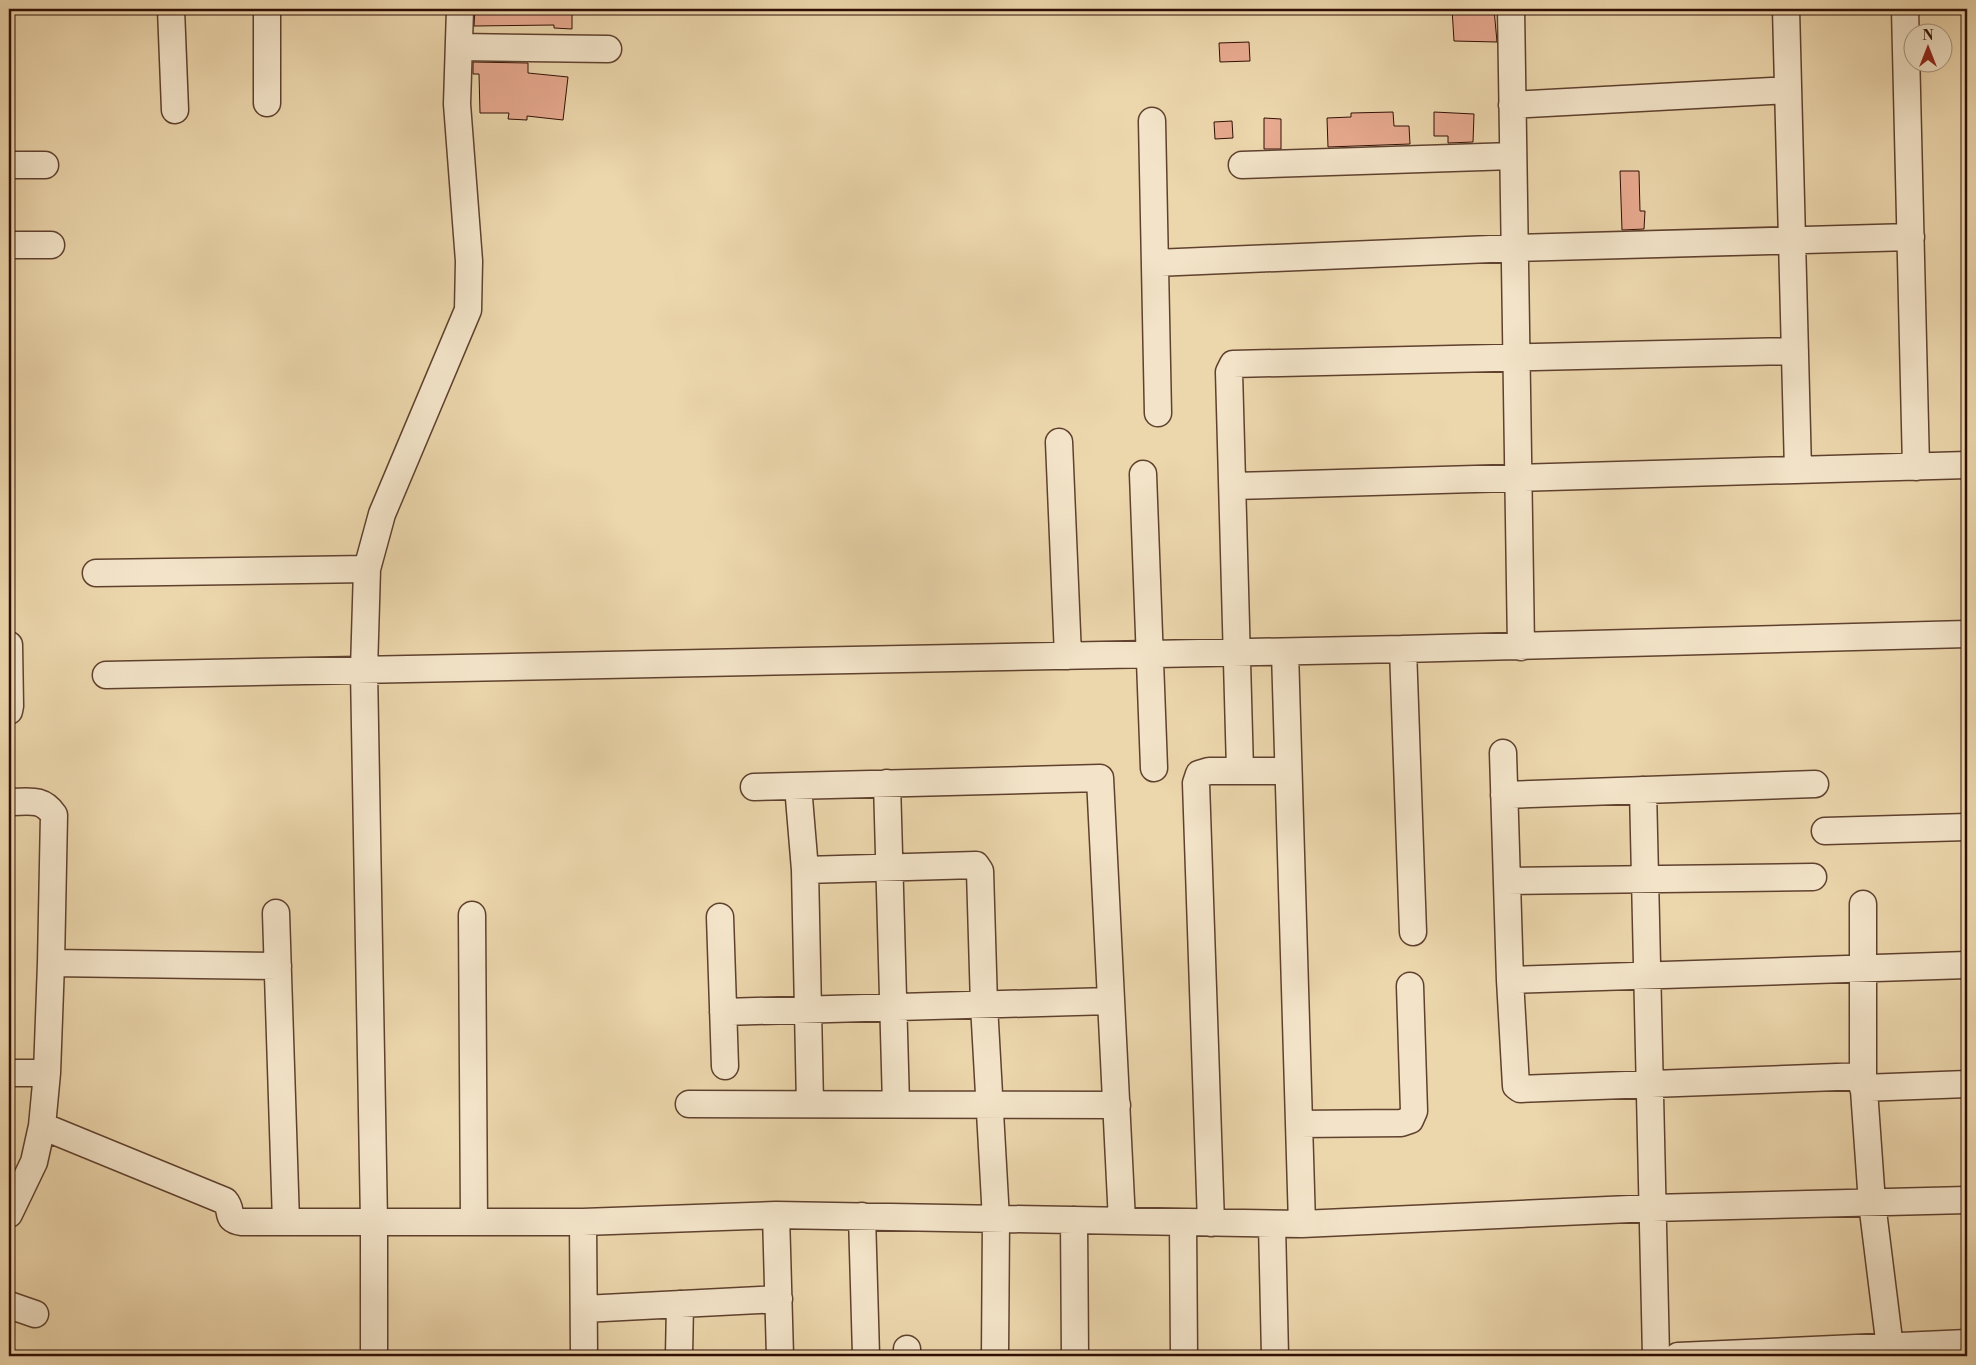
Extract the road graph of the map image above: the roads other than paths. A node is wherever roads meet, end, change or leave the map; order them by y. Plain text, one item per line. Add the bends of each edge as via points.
1 (171, 9) edge
2 (266, 9) edge
3 (460, 9) edge
4 (1511, 9) edge
5 (1786, 9) edge
6 (1905, 9) edge
7 (459, 47) junction
8 (608, 49) dead end
9 (1788, 90) junction
10 (267, 104) dead end
11 (1512, 105) junction
12 (175, 110) dead end
13 (1152, 121) dead end
14 (1513, 156) junction
15 (9, 165) edge
16 (1242, 165) dead end
17 (45, 166) dead end
18 (1911, 237) junction
19 (1792, 240) junction
20 (9, 245) edge
21 (51, 245) dead end
22 (1514, 248) junction
23 (1155, 263) junction
24 (1795, 351) junction
25 (1516, 358) junction
26 (1158, 413) dead end
27 (1059, 442) dead end
28 (1967, 465) edge
29 (1916, 467) junction
30 (1798, 470) junction
31 (1143, 474) dead end
32 (1517, 478) junction
33 (1233, 486) junction
34 (367, 569) junction
35 (96, 573) dead end
36 (1967, 634) edge
37 (9, 645) edge
38 (1521, 647) junction
39 (1403, 649) junction
40 (1237, 652) junction
41 (1285, 652) junction
42 (1150, 654) junction
43 (1068, 656) junction
44 (364, 670) junction
45 (106, 675) dead end
46 (9, 711) edge
47 (1503, 753) dead end
48 (1154, 768) dead end
49 (1240, 770) junction
50 (1288, 771) junction
51 (887, 783) junction
52 (1815, 784) dead end
53 (798, 786) junction
54 (754, 788) dead end
55 (1643, 790) junction
56 (1504, 795) junction
57 (9, 802) edge
58 (1967, 827) edge
59 (1825, 831) dead end
60 (889, 867) junction
61 (805, 870) junction
62 (1813, 877) dead end
63 (1645, 879) junction
64 (1507, 881) junction
65 (1863, 904) dead end
66 (276, 913) dead end
67 (472, 915) dead end
68 (720, 917) dead end
69 (1413, 932) dead end
70 (51, 963) junction
71 (1967, 965) edge
72 (278, 966) junction
73 (1863, 968) junction
74 (1647, 976) junction
75 (1510, 980) junction
76 (1410, 986) dead end
77 (1110, 1001) junction
78 (984, 1005) junction
79 (893, 1007) junction
80 (808, 1009) junction
81 (723, 1012) junction
82 (724, 1066) dead end
83 (9, 1073) edge
84 (47, 1073) junction
85 (1863, 1082) junction
86 (1649, 1084) junction
87 (1967, 1084) edge
88 (689, 1104) dead end
89 (810, 1104) junction
90 (896, 1104) junction
91 (990, 1104) junction
92 (1117, 1105) junction
93 (1299, 1124) junction
94 (42, 1126) junction
95 (1967, 1200) edge
96 (1872, 1203) junction
97 (1652, 1208) junction
98 (9, 1214) edge
99 (776, 1215) junction
100 (862, 1216) junction
101 (996, 1219) junction
102 (1074, 1220) junction
103 (1122, 1221) junction
104 (286, 1222) junction
105 (374, 1222) junction
106 (474, 1222) junction
107 (583, 1222) junction
108 (1183, 1222) junction
109 (1212, 1223) junction
110 (1272, 1224) junction
111 (1302, 1224) junction
112 (779, 1299) junction
113 (680, 1304) junction
114 (9, 1305) edge
115 (584, 1309) junction
116 (36, 1314) dead end
117 (1967, 1343) edge
118 (1890, 1352) edge
119 (1753, 1355) edge
120 (374, 1356) edge
121 (584, 1356) edge
122 (679, 1356) edge
123 (780, 1356) edge
124 (866, 1356) edge
125 (995, 1356) edge
126 (1075, 1356) edge
127 (1184, 1356) edge
128 (1275, 1356) edge
129 (1656, 1356) edge
130 (1678, 1356) edge

1 - 12 street
2 - 10 street
3 - 7 street
4 - 11 street
5 - 9 street
6 - 18 street
7 - 8 street
7 - 34 street via 458,104 469,261 468,310 382,514
9 - 11 street
9 - 19 street
11 - 14 street
13 - 23 street
14 - 16 street
14 - 22 street
15 - 17 street
18 - 19 street
18 - 29 street
19 - 22 street
19 - 24 street
20 - 21 street
22 - 23 street
22 - 25 street
23 - 26 street
24 - 25 street
24 - 30 street
25 - 32 street
25 - 33 street via 1233,364 1229,372
27 - 43 street
28 - 29 street
29 - 30 street
30 - 32 street
31 - 42 street
32 - 33 street
32 - 38 street
33 - 40 street
34 - 35 street
34 - 44 street
36 - 38 street
37 - 46 street
38 - 39 street
39 - 41 street
39 - 69 street
40 - 41 street
40 - 42 street
40 - 49 street
41 - 50 street
42 - 43 street
42 - 48 street
43 - 44 street
44 - 45 street
44 - 105 street
47 - 56 street
49 - 50 street
49 - 109 street via 1209,771 1199,774 1196,783
50 - 93 street
51 - 53 street
51 - 60 street
51 - 77 street via 1100,778
52 - 55 street
53 - 54 street
53 - 61 street
55 - 56 street
55 - 63 street
56 - 64 street
57 - 70 street via 41,802 54,815
58 - 59 street
60 - 61 street
60 - 78 street via 976,865 980,871
60 - 79 street
61 - 80 street
62 - 63 street
63 - 64 street
63 - 74 street
64 - 75 street
65 - 73 street
66 - 72 street
67 - 106 street
68 - 81 street
70 - 72 street
70 - 84 street
71 - 73 street
72 - 104 street
73 - 74 street
73 - 85 street
74 - 75 street
74 - 86 street
75 - 86 street via 1515,1078 1520,1090
76 - 93 street via 1414,1111 1410,1120 1401,1123
77 - 78 street
77 - 92 street
78 - 79 street
78 - 91 street
79 - 80 street
79 - 90 street
80 - 81 street
80 - 89 street
81 - 82 street
83 - 84 street
84 - 94 street
85 - 86 street
85 - 87 street
85 - 96 street
86 - 97 street
88 - 89 street
89 - 90 street
90 - 91 street
91 - 92 street
91 - 101 street
92 - 103 street
93 - 111 street
94 - 98 street via 34,1162
94 - 104 street via 225,1201 232,1219
95 - 96 street
96 - 97 street
96 - 118 street
97 - 111 street
97 - 129 street
99 - 100 street
99 - 107 street
99 - 112 street
100 - 101 street
100 - 124 street
101 - 102 street
101 - 125 street
102 - 103 street
102 - 126 street
103 - 108 street
104 - 105 street
105 - 106 street
105 - 120 street
106 - 107 street
107 - 115 street
108 - 109 street
108 - 127 street
109 - 110 street
110 - 111 street
110 - 128 street
112 - 113 street
112 - 123 street
113 - 115 street
113 - 122 street
114 - 116 street
115 - 121 street
117 - 118 street
118 - 119 street
119 - 130 street

